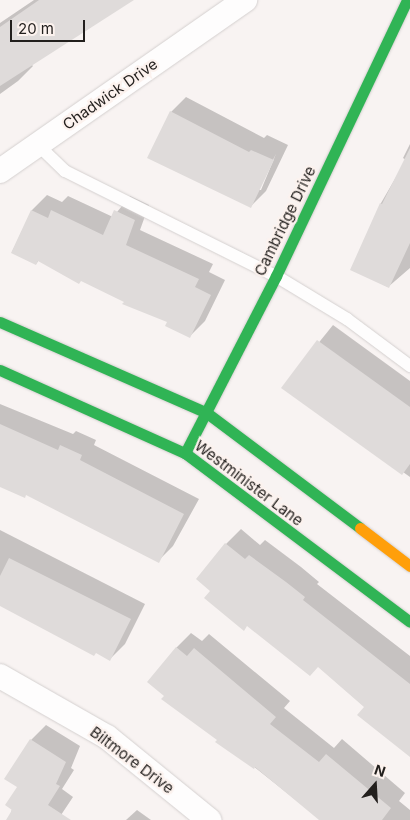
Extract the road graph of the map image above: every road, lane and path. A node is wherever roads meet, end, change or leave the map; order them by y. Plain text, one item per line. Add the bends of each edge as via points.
1 (245, 0) edge
2 (407, 0) edge
3 (37, 144) junction
4 (0, 171) edge
5 (276, 276) junction
6 (0, 322) edge
7 (409, 363) edge
8 (0, 370) edge
9 (207, 413) junction
10 (185, 452) junction
11 (410, 566) edge
12 (410, 622) edge
13 (0, 676) edge
14 (209, 820) edge

1 - 3 street, Chadwick Drive
2 - 5 street, Cambridge Drive
3 - 4 street, Chadwick Drive
3 - 5 lane via 65,171
5 - 7 lane via 348,319
5 - 9 street, Cambridge Drive
6 - 9 street, Westminister Lane
8 - 10 street, Westminister Lane
9 - 10 street, Cambridge Drive
9 - 11 street, Westminister Lane
10 - 12 street, Westminister Lane
13 - 14 street, Biltmore Drive via 107,737

